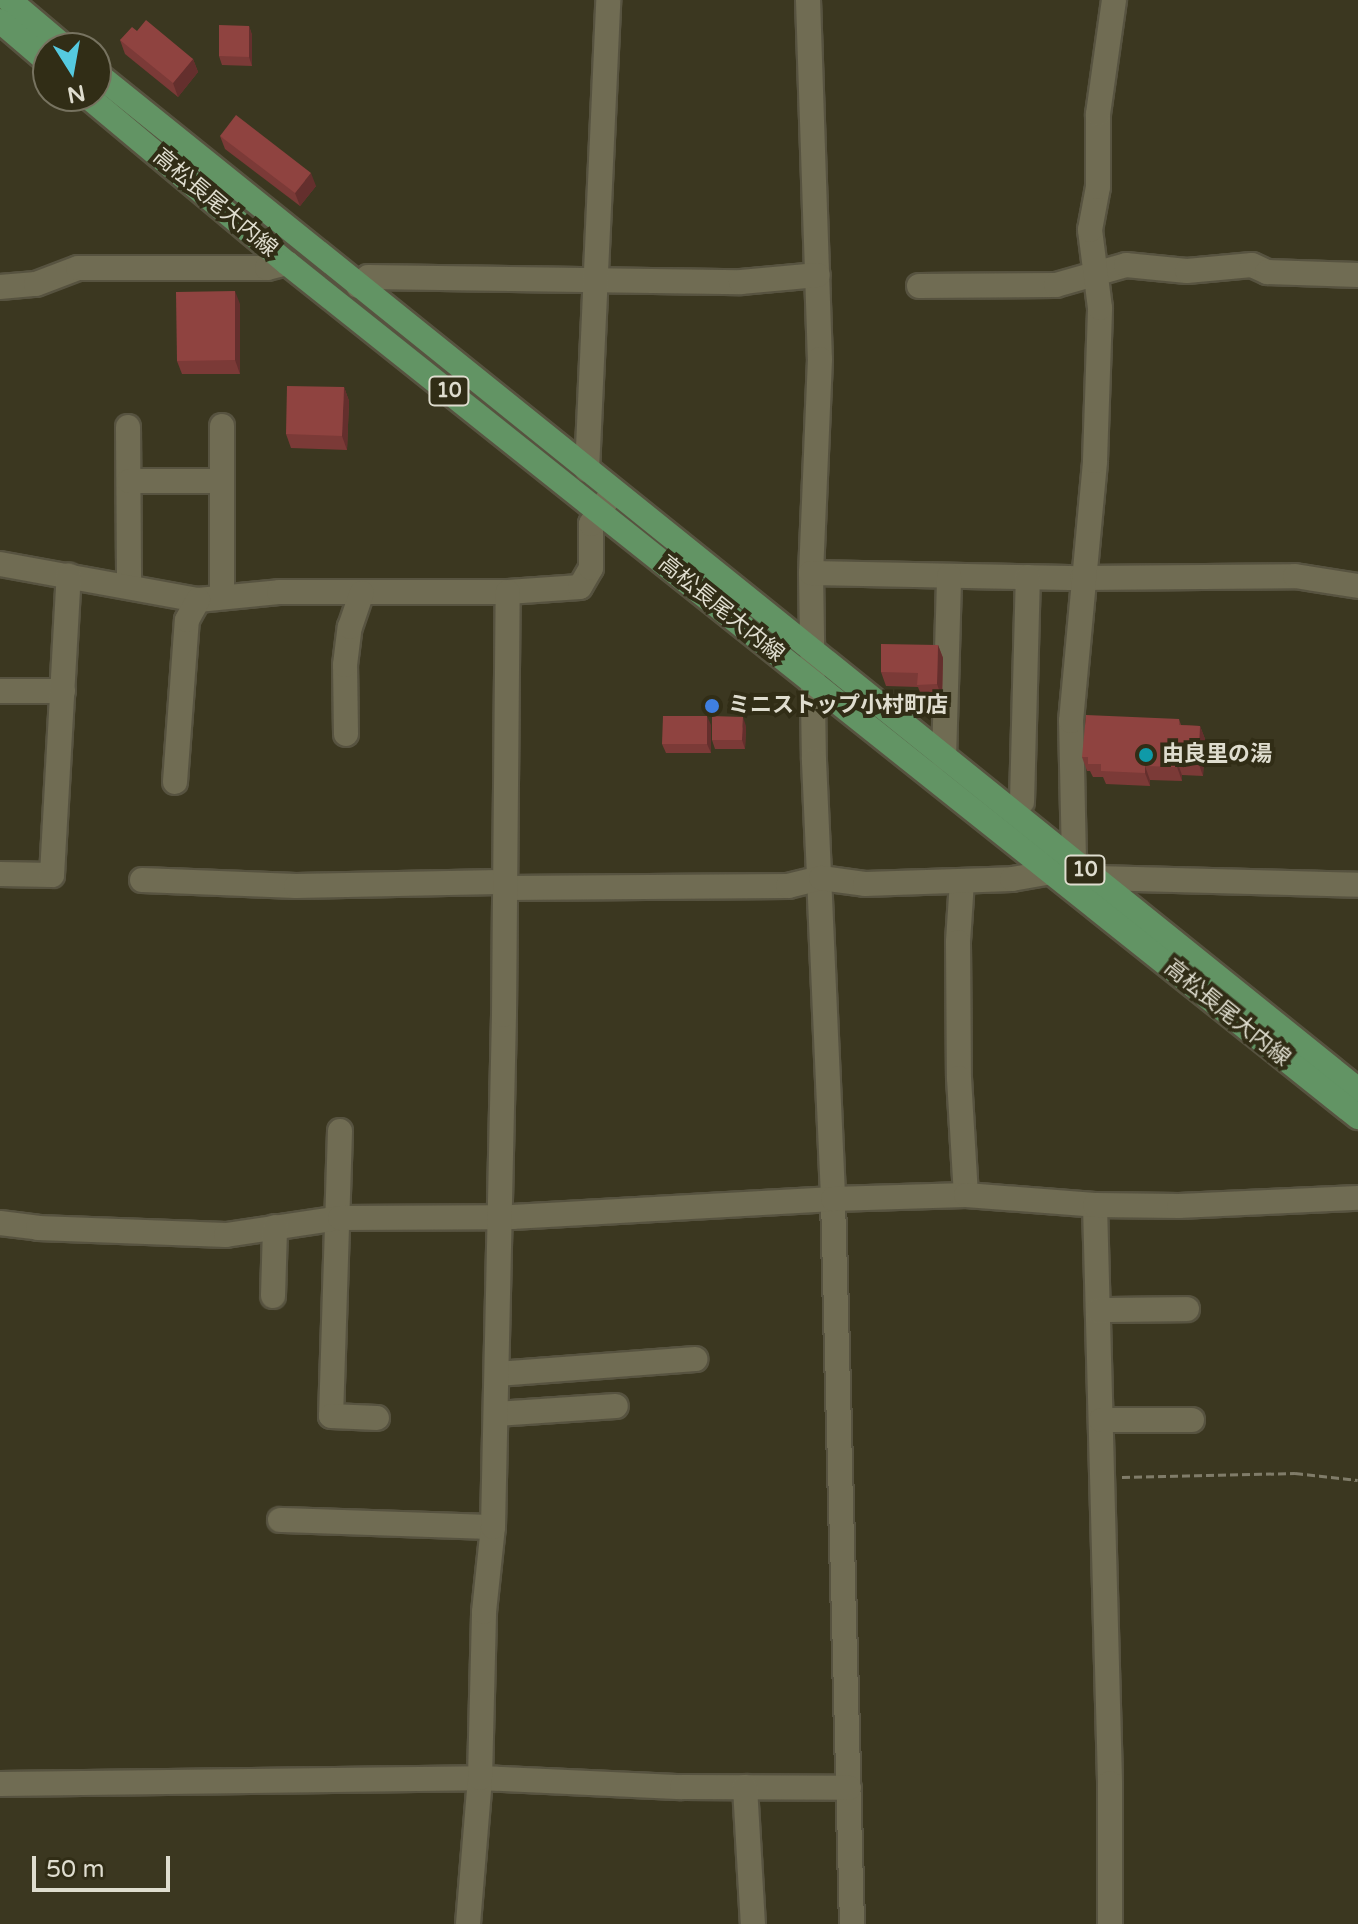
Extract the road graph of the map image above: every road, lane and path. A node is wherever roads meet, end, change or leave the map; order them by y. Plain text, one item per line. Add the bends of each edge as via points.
1 (9, 0) edge
2 (608, 0) edge
3 (808, 0) edge
4 (1114, 0) edge
5 (0, 21) edge
6 (47, 32) edge
7 (32, 48) edge
8 (112, 86) edge
9 (106, 112) edge
10 (287, 263) junction
11 (1096, 273) junction
12 (818, 275) junction
13 (1358, 275) edge
14 (595, 279) junction
15 (358, 286) junction
16 (919, 286) dead end
17 (0, 287) edge
18 (222, 426) dead end
19 (128, 427) dead end
20 (587, 470) junction
21 (129, 481) junction
22 (222, 481) junction
23 (613, 491) junction
24 (599, 511) junction
25 (0, 564) edge
26 (811, 573) junction
27 (69, 575) junction
28 (949, 576) junction
29 (1028, 577) junction
30 (1082, 578) junction
31 (129, 586) junction
32 (1358, 586) edge
33 (508, 592) junction
34 (362, 593) junction
35 (210, 598) junction
36 (812, 650) junction
37 (813, 683) junction
38 (0, 691) edge
39 (63, 691) junction
40 (346, 734) dead end
41 (944, 759) junction
42 (175, 782) dead end
43 (1022, 802) dead end
44 (1074, 861) junction
45 (1050, 872) junction
46 (0, 874) edge
47 (821, 878) junction
48 (1096, 878) junction
49 (142, 880) dead end
50 (962, 881) junction
51 (505, 885) junction
52 (1358, 885) edge
53 (1358, 1090) edge
54 (1358, 1117) edge
55 (340, 1131) dead end
56 (966, 1195) junction
57 (1358, 1198) edge
58 (833, 1199) junction
59 (1095, 1205) junction
60 (499, 1217) junction
61 (340, 1218) junction
62 (0, 1223) edge
63 (275, 1227) junction
64 (273, 1296) dead end
65 (1187, 1309) dead end
66 (1098, 1310) junction
67 (695, 1359) dead end
68 (497, 1374) junction
69 (616, 1406) dead end
70 (496, 1414) junction
71 (377, 1418) dead end
72 (1101, 1420) junction
73 (1192, 1420) dead end
74 (1102, 1476) junction
75 (1358, 1480) edge
76 (280, 1520) dead end
77 (493, 1527) junction
78 (480, 1778) junction
79 (0, 1784) edge
80 (745, 1787) junction
81 (849, 1788) junction
82 (468, 1924) edge
83 (753, 1924) edge
84 (852, 1924) edge
85 (1110, 1924) edge

1 - 6 main road
2 - 14 street
3 - 12 street
4 - 11 street via 1098,114 1098,187 1090,230
5 - 7 main road
8 - 15 main road, 高松長尾大内線 / 10
9 - 10 main road, 高松長尾大内線 / 10
10 - 17 street via 267,268 78,268 36,284
10 - 24 main road, 高松長尾大内線 / 10
11 - 13 street via 1126,265 1187,271 1252,265 1267,272
11 - 16 street via 1056,285
11 - 30 street via 1100,308 1095,461
12 - 14 street via 741,282
12 - 26 street
14 - 15 street via 368,277
14 - 20 street
15 - 20 main road, 高松長尾大内線 / 10
18 - 22 street
19 - 21 street
20 - 23 main road, 高松長尾大内線 / 10
21 - 22 street
21 - 31 street
22 - 35 street
23 - 24 street
23 - 36 main road, 高松長尾大内線 / 10
24 - 33 street via 591,524 591,568 580,587
24 - 37 main road, 高松長尾大内線 / 10
25 - 27 street
26 - 28 street
26 - 36 street
27 - 31 street
27 - 39 street
28 - 29 street
28 - 41 street
29 - 30 street
29 - 43 street
30 - 32 street via 1295,576
30 - 44 street via 1071,721
31 - 35 street
33 - 34 street
33 - 51 street
34 - 35 street
34 - 40 street via 345,665
35 - 42 street via 187,620
36 - 37 street
36 - 41 main road, 高松長尾大内線 / 10
37 - 45 main road, 高松長尾大内線 / 10
37 - 47 street
38 - 39 street
39 - 46 street via 52,875
41 - 44 main road, 高松長尾大内線 / 10
44 - 48 main road, 高松長尾大内線 / 10
45 - 50 street
45 - 54 main road, 高松長尾大内線 / 10
47 - 50 street via 865,884
47 - 51 street via 788,886
47 - 58 street
48 - 52 street
48 - 53 main road, 高松長尾大内線 / 10
49 - 51 street
50 - 56 street via 959,1078
51 - 60 street
55 - 61 street
56 - 58 street
56 - 59 street
57 - 59 street
58 - 60 street
58 - 81 street
59 - 66 street
60 - 61 street
60 - 68 street
61 - 63 street
61 - 71 street via 331,1416
62 - 63 street via 226,1235
63 - 64 street
65 - 66 street
66 - 72 street
67 - 68 street
68 - 70 street
69 - 70 street
70 - 77 street
72 - 73 street
72 - 74 street
74 - 75 path via 1295,1473
74 - 85 street
76 - 77 street
77 - 78 street via 484,1612
78 - 79 street
78 - 80 street
78 - 82 street
80 - 81 street
80 - 83 street
81 - 84 street

